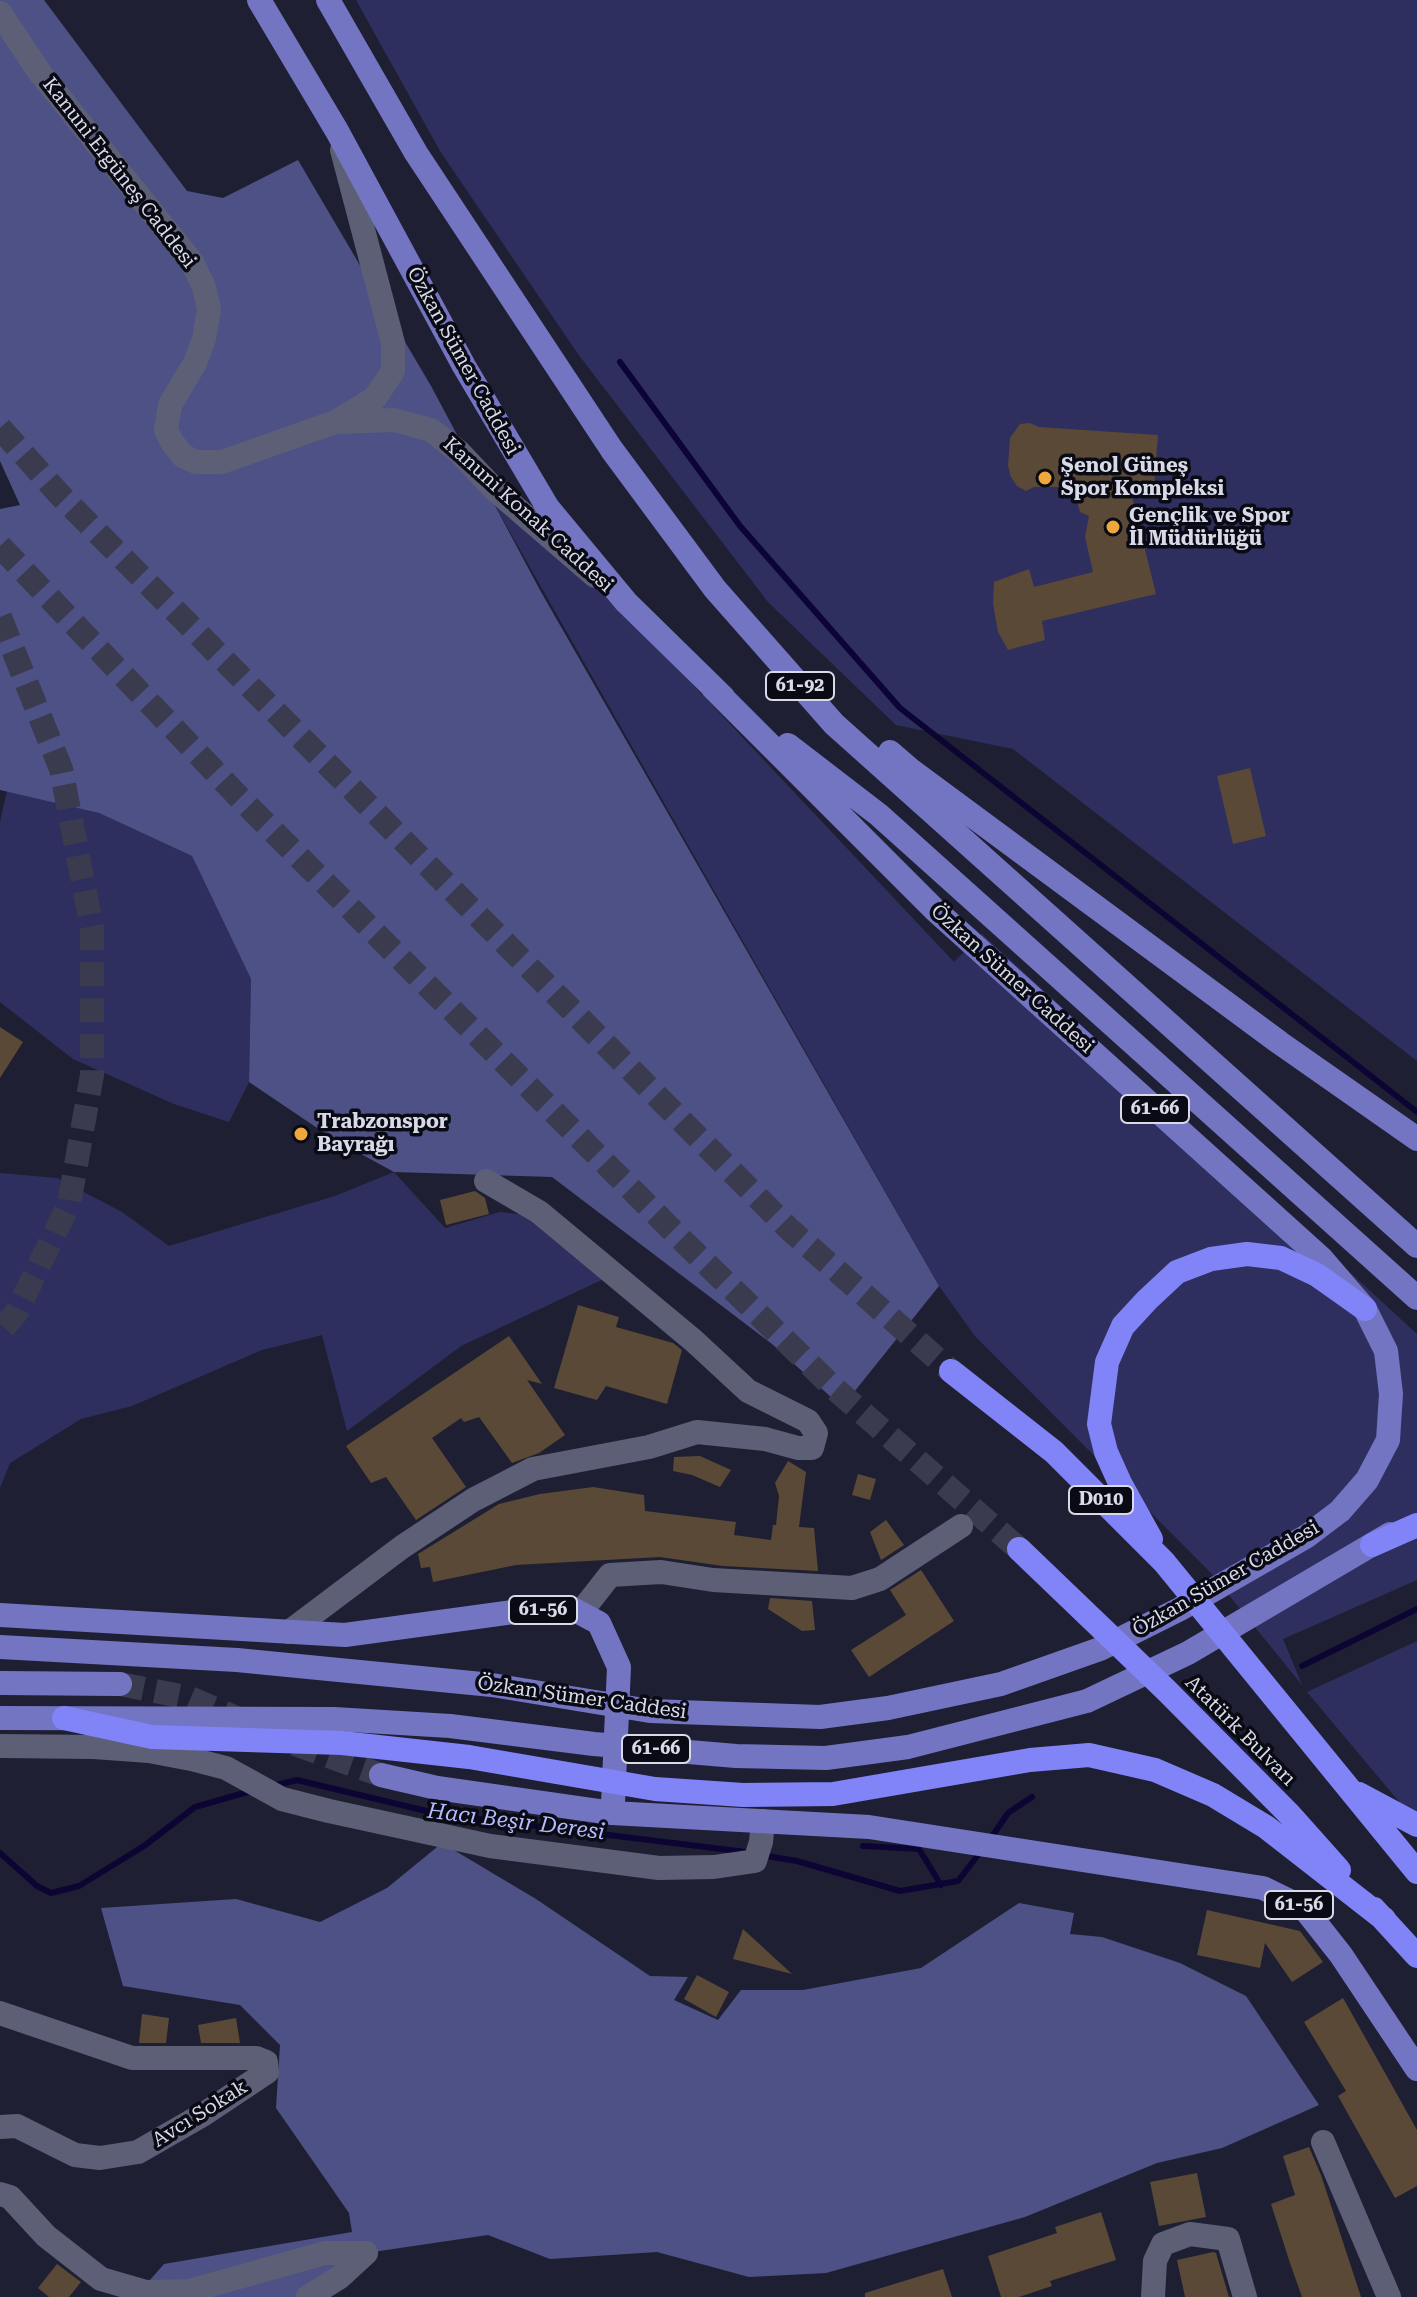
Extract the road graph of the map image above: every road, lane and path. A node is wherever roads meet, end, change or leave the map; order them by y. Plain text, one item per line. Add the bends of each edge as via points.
1 (259, 0) edge
2 (328, 0) edge
3 (0, 13) edge
4 (337, 131) junction
5 (335, 422) junction
6 (715, 589) junction
7 (626, 602) junction
8 (713, 688) junction
9 (1417, 1139) edge
10 (486, 1181) dead end
11 (1417, 1246) edge
12 (1417, 1298) edge
13 (1365, 1309) junction
14 (951, 1371) tunnel mouth
15 (1417, 1517) edge
16 (1417, 1525) edge
17 (961, 1526) dead end
18 (1372, 1545) junction
19 (1019, 1549) tunnel mouth
20 (1164, 1562) junction
21 (581, 1612) junction
22 (0, 1615) edge
23 (289, 1632) junction
24 (0, 1647) edge
25 (0, 1683) edge
26 (120, 1684) tunnel mouth
27 (0, 1718) edge
28 (64, 1718) junction
29 (0, 1746) edge
30 (381, 1775) tunnel mouth
31 (1347, 1787) junction
32 (612, 1813) junction
33 (1417, 1825) edge
34 (760, 1841) junction
35 (1413, 1866) edge
36 (1384, 1919) junction
37 (1417, 1956) edge
38 (0, 2013) edge
39 (1417, 2069) edge
40 (0, 2127) edge
41 (1323, 2142) dead end
42 (0, 2194) edge
43 (342, 2287) edge
44 (308, 2297) edge
45 (1153, 2297) edge
46 (1245, 2297) edge
47 (1389, 2297) edge

1 - 4 main road, Özkan Sümer Caddesi / 61-92
2 - 6 main road, 61-92 via 416,153 612,450
3 - 5 street, Kanuni Ergüneş Caddesi via 40,73 192,262 204,287 209,309 204,339 170,405 166,430 177,449 196,462 222,462
4 - 5 street via 393,343 393,371 375,398
4 - 7 main road, Özkan Sümer Caddesi / 61-92 via 548,508
5 - 7 street, Kanuni Konak Caddesi via 394,420 431,430
6 - 9 main road, 61-92 via 912,771
6 - 11 main road, 61-92 via 834,724
7 - 8 main road, Özkan Sümer Caddesi / 61-92
8 - 12 main road, Özkan Sümer Caddesi / 61-92 via 879,815
8 - 13 main road, Özkan Sümer Caddesi / 61-66 via 934,909 1322,1259
10 - 23 street via 539,1212 748,1391 808,1421 816,1433 812,1448 697,1432 649,1447 533,1469 473,1500 402,1547
13 - 20 highway via 1317,1275 1281,1258 1247,1254 1211,1259 1177,1272 1123,1326 1107,1362 1099,1424 1120,1483
13 - 24 main road, Özkan Sümer Caddesi / 61-66 via 1386,1351 1391,1394 1388,1440 1367,1480 1340,1511 1259,1564 1100,1649 1015,1679 888,1708 820,1717 650,1711 492,1685 237,1660
14 - 20 highway, D010 via 1054,1452
15 - 18 main road, Özkan Sümer Caddesi / 61-66
16 - 18 highway
17 - 21 street via 880,1579 852,1588 661,1572 610,1575
18 - 28 main road, Özkan Sümer Caddesi / 61-66 via 1188,1653 1087,1701 908,1747 826,1758 736,1756 334,1719
19 - 36 highway, Atatürk Bulvarı via 1290,1815
20 - 31 highway, Atatürk Bulvarı / D010
21 - 23 main road, 61-56 via 513,1612 345,1635
21 - 32 main road, 61-56 via 599,1623 619,1667
22 - 23 main road, 61-56
25 - 26 main road
27 - 28 main road, Özkan Sümer Caddesi / 61-66
28 - 36 highway via 152,1737 342,1743 469,1757 655,1789 743,1795 833,1794 1089,1755 1155,1770 1213,1795 1266,1827
29 - 34 street via 149,1751 226,1768 282,1799 490,1846 594,1862 714,1867
30 - 32 main road, 61-56
31 - 33 highway
31 - 35 highway, Atatürk Bulvarı / D010
32 - 34 main road, 61-56
34 - 39 main road, 61-56 via 869,1827 1263,1888 1304,1908
36 - 37 highway, Atatürk Bulvarı
38 - 40 street, Avcı Sokak via 132,2058 256,2058 266,2062 267,2072 138,2152 100,2158 75,2155 17,2126
41 - 47 street
42 - 43 street via 10,2197 46,2236 101,2279 146,2292 189,2291 325,2253 366,2253
43 - 44 street
45 - 46 street via 1155,2261 1163,2244 1190,2234 1228,2239

